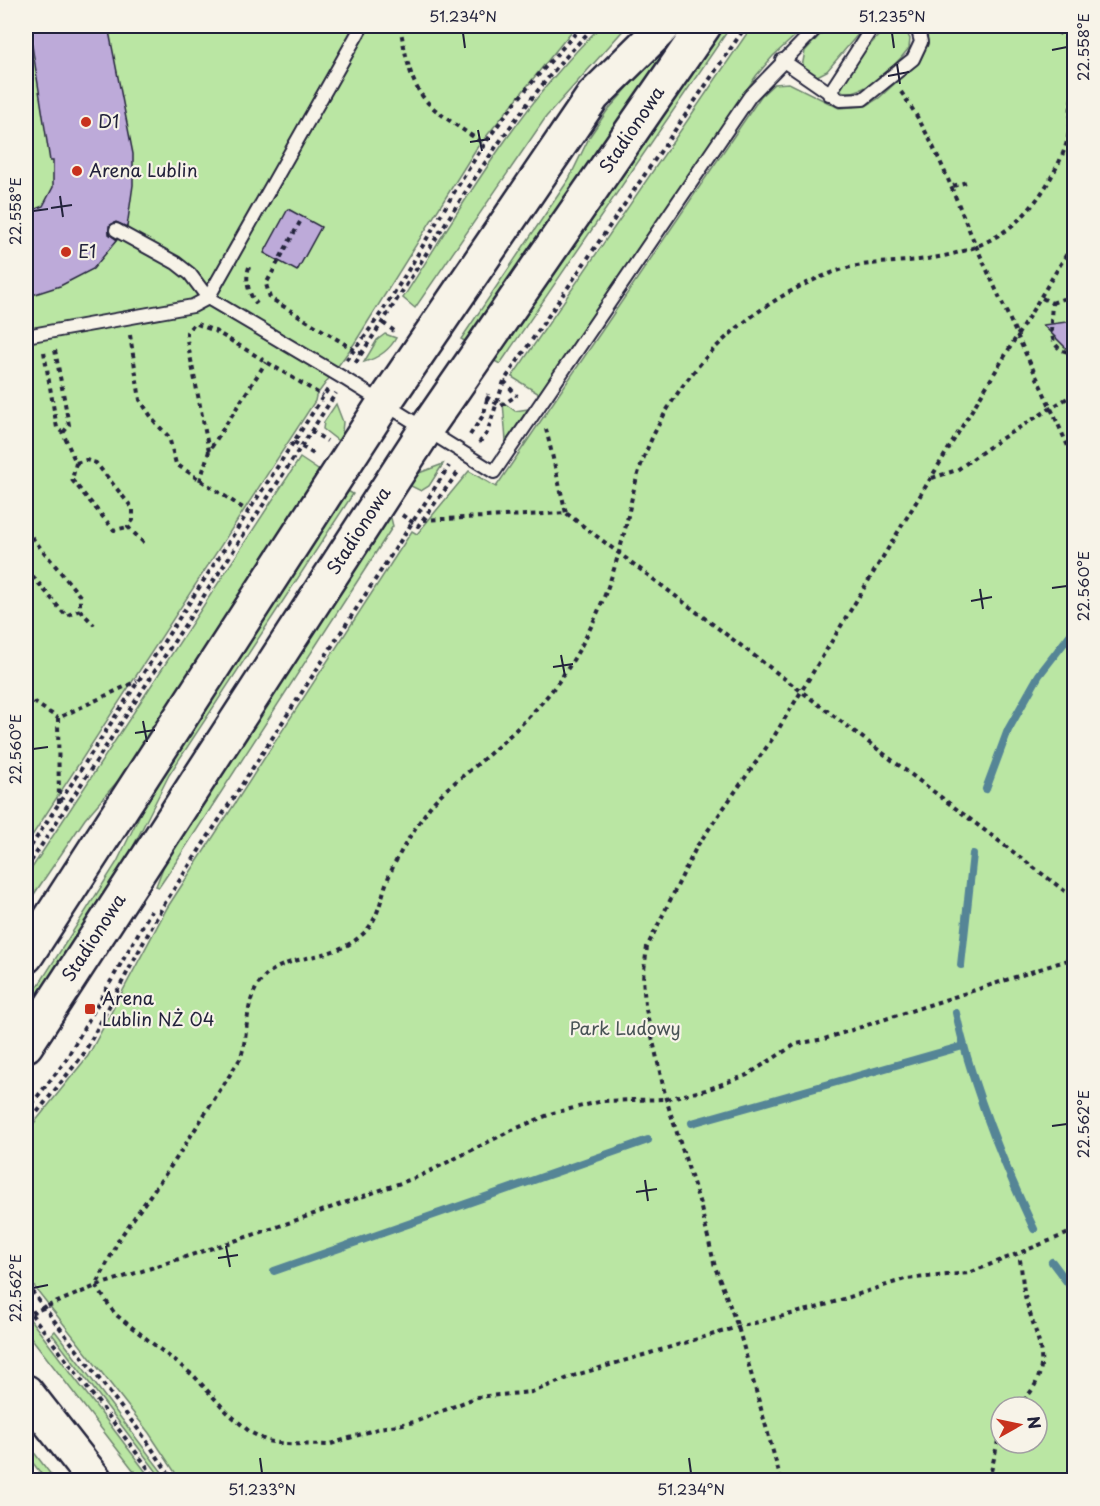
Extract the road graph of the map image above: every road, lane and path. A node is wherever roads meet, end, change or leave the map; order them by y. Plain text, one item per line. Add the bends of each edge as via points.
1 (362, 26) edge
2 (400, 26) edge
3 (582, 26) edge
4 (595, 26) edge
5 (664, 26) edge
6 (704, 26) edge
7 (746, 26) edge
8 (818, 26) edge
9 (873, 26) edge
10 (917, 26) edge
11 (1050, 26) edge
12 (1074, 44) edge
13 (782, 60) junction
14 (895, 83) dead end
15 (1074, 89) edge
16 (828, 94) junction
17 (484, 144) junction
18 (969, 181) dead end
19 (953, 186) junction
20 (300, 222) dead end
21 (116, 230) dead end
22 (1074, 242) edge
23 (976, 246) junction
24 (250, 263) dead end
25 (1074, 295) edge
26 (208, 298) junction
27 (1042, 298) junction
28 (1052, 303) junction
29 (193, 306) junction
30 (261, 308) dead end
31 (127, 317) junction
32 (196, 324) junction
33 (1018, 334) junction
34 (26, 336) edge
35 (355, 350) junction
36 (1074, 352) edge
37 (337, 354) dead end
38 (361, 354) junction
39 (347, 360) junction
40 (266, 362) junction
41 (341, 377) junction
42 (504, 381) junction
43 (1074, 394) edge
44 (517, 395) junction
45 (323, 396) junction
46 (384, 403) junction
47 (501, 406) dead end
48 (1052, 409) junction
49 (538, 410) junction
50 (426, 429) junction
51 (63, 433) junction
52 (209, 451) junction
53 (465, 453) junction
54 (1074, 460) edge
55 (76, 463) junction
56 (931, 478) junction
57 (200, 481) junction
58 (249, 512) junction
59 (566, 513) junction
60 (405, 517) dead end
61 (423, 520) dead end
62 (399, 526) dead end
63 (128, 527) junction
64 (26, 530) edge
65 (144, 543) dead end
66 (619, 552) junction
67 (26, 568) edge
68 (80, 610) junction
69 (94, 625) dead end
70 (138, 680) junction
71 (800, 690) junction
72 (26, 697) edge
73 (58, 718) junction
74 (59, 803) junction
75 (26, 854) edge
76 (26, 869) edge
77 (1074, 890) edge
78 (1074, 897) edge
79 (157, 900) dead end
80 (29, 949) edge
81 (1074, 958) edge
82 (26, 1045) edge
83 (666, 1099) junction
84 (26, 1110) edge
85 (26, 1126) edge
86 (1074, 1231) edge
87 (1019, 1255) junction
88 (26, 1284) edge
89 (96, 1286) junction
90 (26, 1307) edge
91 (44, 1307) junction
92 (31, 1314) junction
93 (738, 1327) junction
94 (26, 1392) edge
95 (1028, 1395) edge
96 (995, 1455) edge
97 (95, 1480) edge
98 (157, 1480) edge
99 (173, 1480) edge
100 (781, 1480) edge
101 (989, 1480) edge

1 - 26 lane
2 - 17 path via 408,70 424,102
3 - 17 path
4 - 38 path via 527,104 492,152
5 - 46 street via 593,96
6 - 50 street, Stadionowa
7 - 42 path
8 - 13 lane
9 - 16 lane
10 - 16 lane via 919,51 874,92 864,99 847,102
11 - 12 path
13 - 16 lane
13 - 49 lane via 750,96
14 - 19 path via 929,135
15 - 23 path via 1068,137 1048,182 1033,205 1007,231
17 - 35 path
18 - 19 path
19 - 23 path
20 - 35 path via 266,284 266,293
21 - 26 lane via 176,263
22 - 27 path
23 - 33 path
23 - 66 path via 954,254 838,270 786,293 745,320 712,351 675,397 660,423 642,462
24 - 30 path via 248,285
25 - 28 path
26 - 29 lane
26 - 41 lane
27 - 28 path
27 - 33 path
28 - 36 path via 1050,336 1058,347
29 - 31 lane
29 - 32 path
31 - 34 lane
31 - 57 path via 140,400 169,437 176,464
32 - 40 path
32 - 52 path via 187,332 187,340
33 - 48 path
33 - 56 path
35 - 38 path
35 - 39 path
37 - 39 path
38 - 41 path
39 - 41 path
40 - 45 path
40 - 52 path
41 - 45 path
41 - 46 lane
41 - 76 path
42 - 44 path
42 - 53 path via 487,433
43 - 48 path
44 - 47 path
44 - 49 path
45 - 58 path
46 - 50 lane
46 - 80 street
48 - 54 path
48 - 56 path via 957,470
49 - 53 lane via 494,472
49 - 59 path via 543,416
50 - 53 lane
50 - 82 street, Stadionowa
51 - 51 path via 57,428 43,348 55,346 69,425
51 - 55 path
52 - 57 path
53 - 85 path via 411,522 163,906 83,1055
55 - 63 path via 72,480 114,530
55 - 63 path via 96,463 133,509
56 - 71 path
57 - 58 path
58 - 70 path
59 - 61 path
59 - 66 path
60 - 62 path
63 - 65 path
64 - 68 path via 80,597
66 - 71 path
66 - 89 path via 599,608 573,660 540,705 506,740 431,805 393,866 381,906 365,932 343,950 282,966 258,984 240,1059 119,1239
67 - 68 path via 66,616
68 - 69 path
70 - 73 path
70 - 74 path
71 - 78 path
71 - 83 path via 773,738 697,846 647,947 645,1005
72 - 73 path
73 - 74 path
74 - 75 path
77 - 78 path
79 - 84 path via 64,1063
81 - 83 path via 824,1039 796,1044 747,1075
83 - 89 path via 603,1101 553,1113 420,1176
83 - 93 path
86 - 87 path
87 - 93 path via 969,1273 905,1279 816,1308
87 - 95 path via 1025,1295 1043,1351 1043,1366
88 - 91 path
89 - 91 path
89 - 93 path via 116,1314 194,1376 250,1432 267,1440 303,1446 328,1444 415,1422 477,1396 532,1392
90 - 92 path
91 - 92 path
91 - 99 path
92 - 98 path
93 - 100 path
94 - 97 street
96 - 101 path

